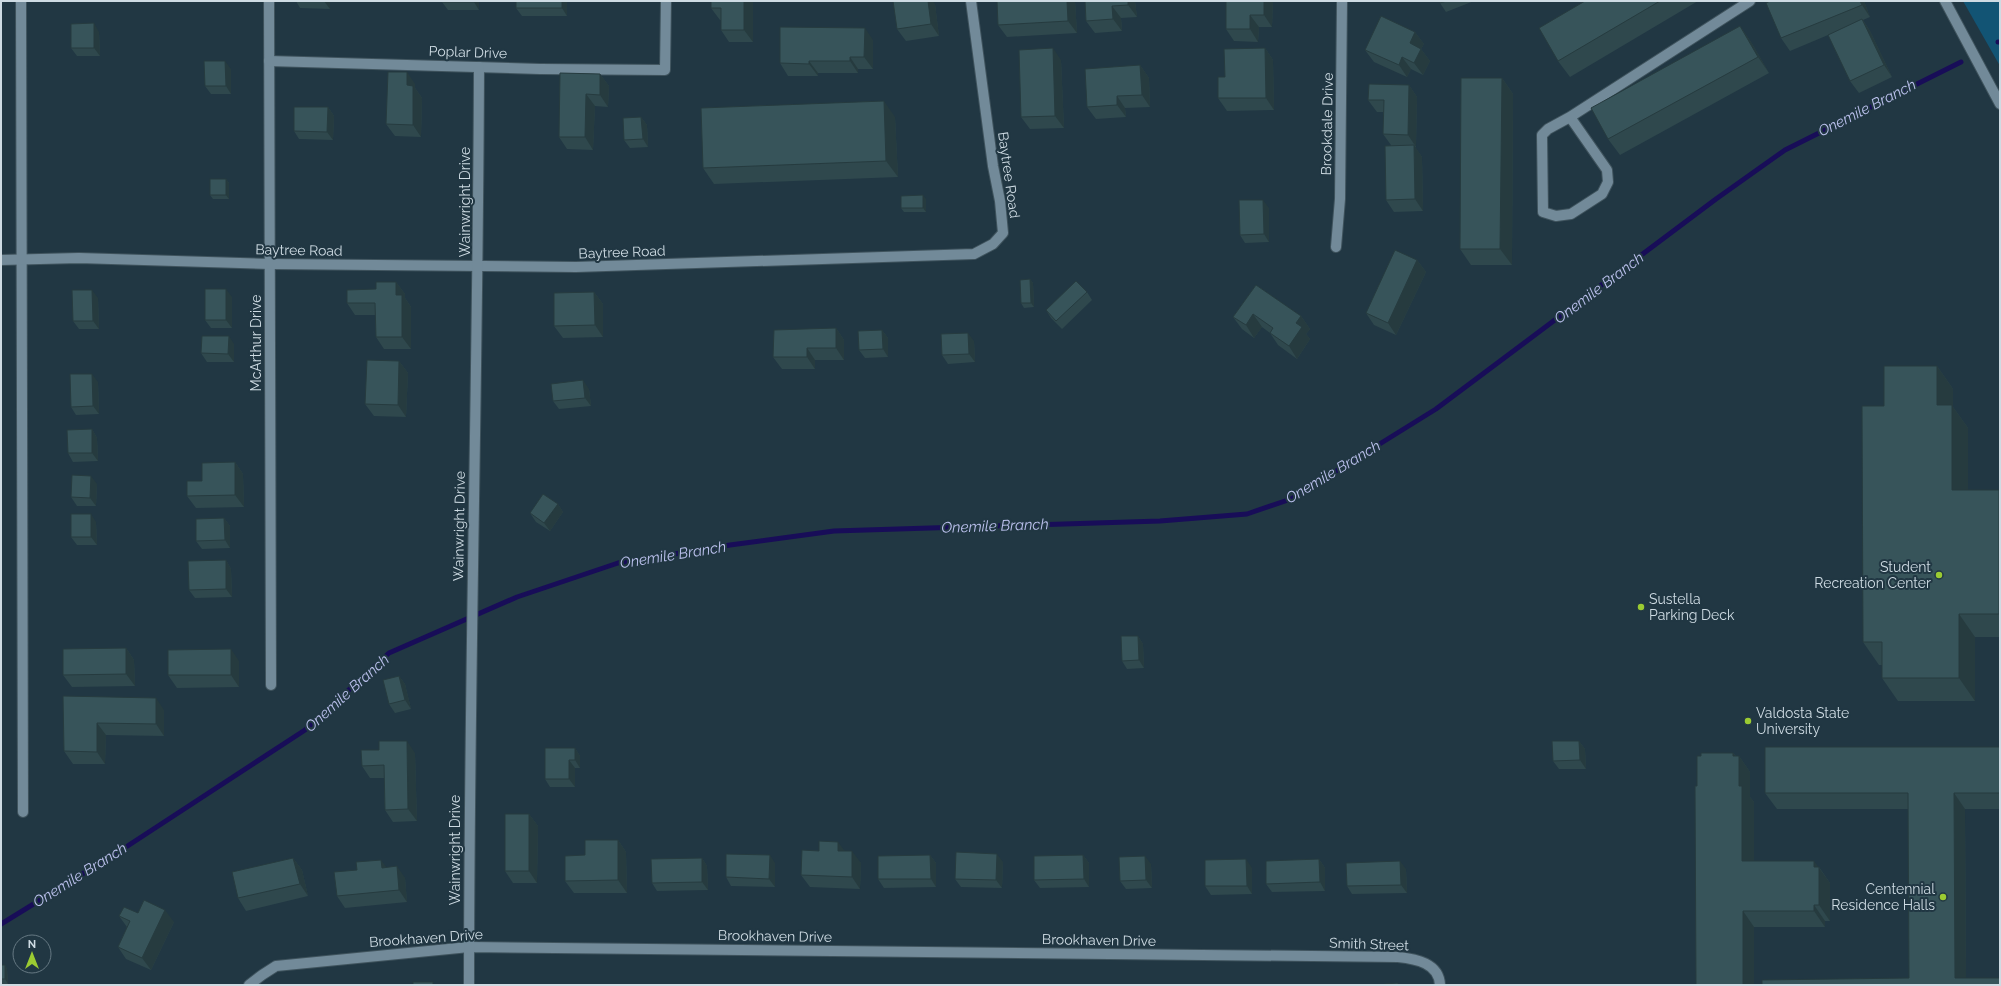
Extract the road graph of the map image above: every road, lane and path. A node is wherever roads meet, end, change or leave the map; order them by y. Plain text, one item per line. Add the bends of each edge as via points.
1 (21, 1) edge
2 (269, 1) edge
3 (666, 1) edge
4 (971, 1) edge
5 (1342, 1) edge
6 (1750, 1) edge
7 (1945, 1) edge
8 (269, 61) junction
9 (479, 67) junction
10 (2000, 104) edge
11 (1570, 117) junction
12 (1336, 247) dead end
13 (22, 259) junction
14 (1, 260) edge
15 (270, 264) junction
16 (478, 266) junction
17 (271, 685) dead end
18 (23, 812) dead end
19 (469, 947) junction
20 (1307, 956) joint
21 (249, 985) edge
22 (469, 985) edge
23 (1440, 985) edge

1 - 13 street
2 - 8 street, McArthur Drive
3 - 9 street, Poplar Drive via 665,70
4 - 16 street, Baytree Road via 1003,234 993,244 974,254 576,267
5 - 12 street, Brookdale Drive via 1340,191
6 - 11 street
7 - 10 street
8 - 9 street, Poplar Drive
8 - 15 street, McArthur Drive
9 - 16 street, Wainwright Drive
11 - 11 street via 1607,170 1608,182 1602,194 1571,214 1556,216 1543,212 1542,135
13 - 14 street, Baytree Road
13 - 15 street, Baytree Road via 79,258
13 - 18 street
15 - 16 street, Baytree Road
15 - 17 street, McArthur Drive
16 - 19 street, Wainwright Drive
19 - 20 street, Brookhaven Drive
19 - 21 street, Brookhaven Drive via 276,966
19 - 22 street, Wainwright Drive
20 - 23 street, Smith Street via 1411,958 1427,963 1440,978

